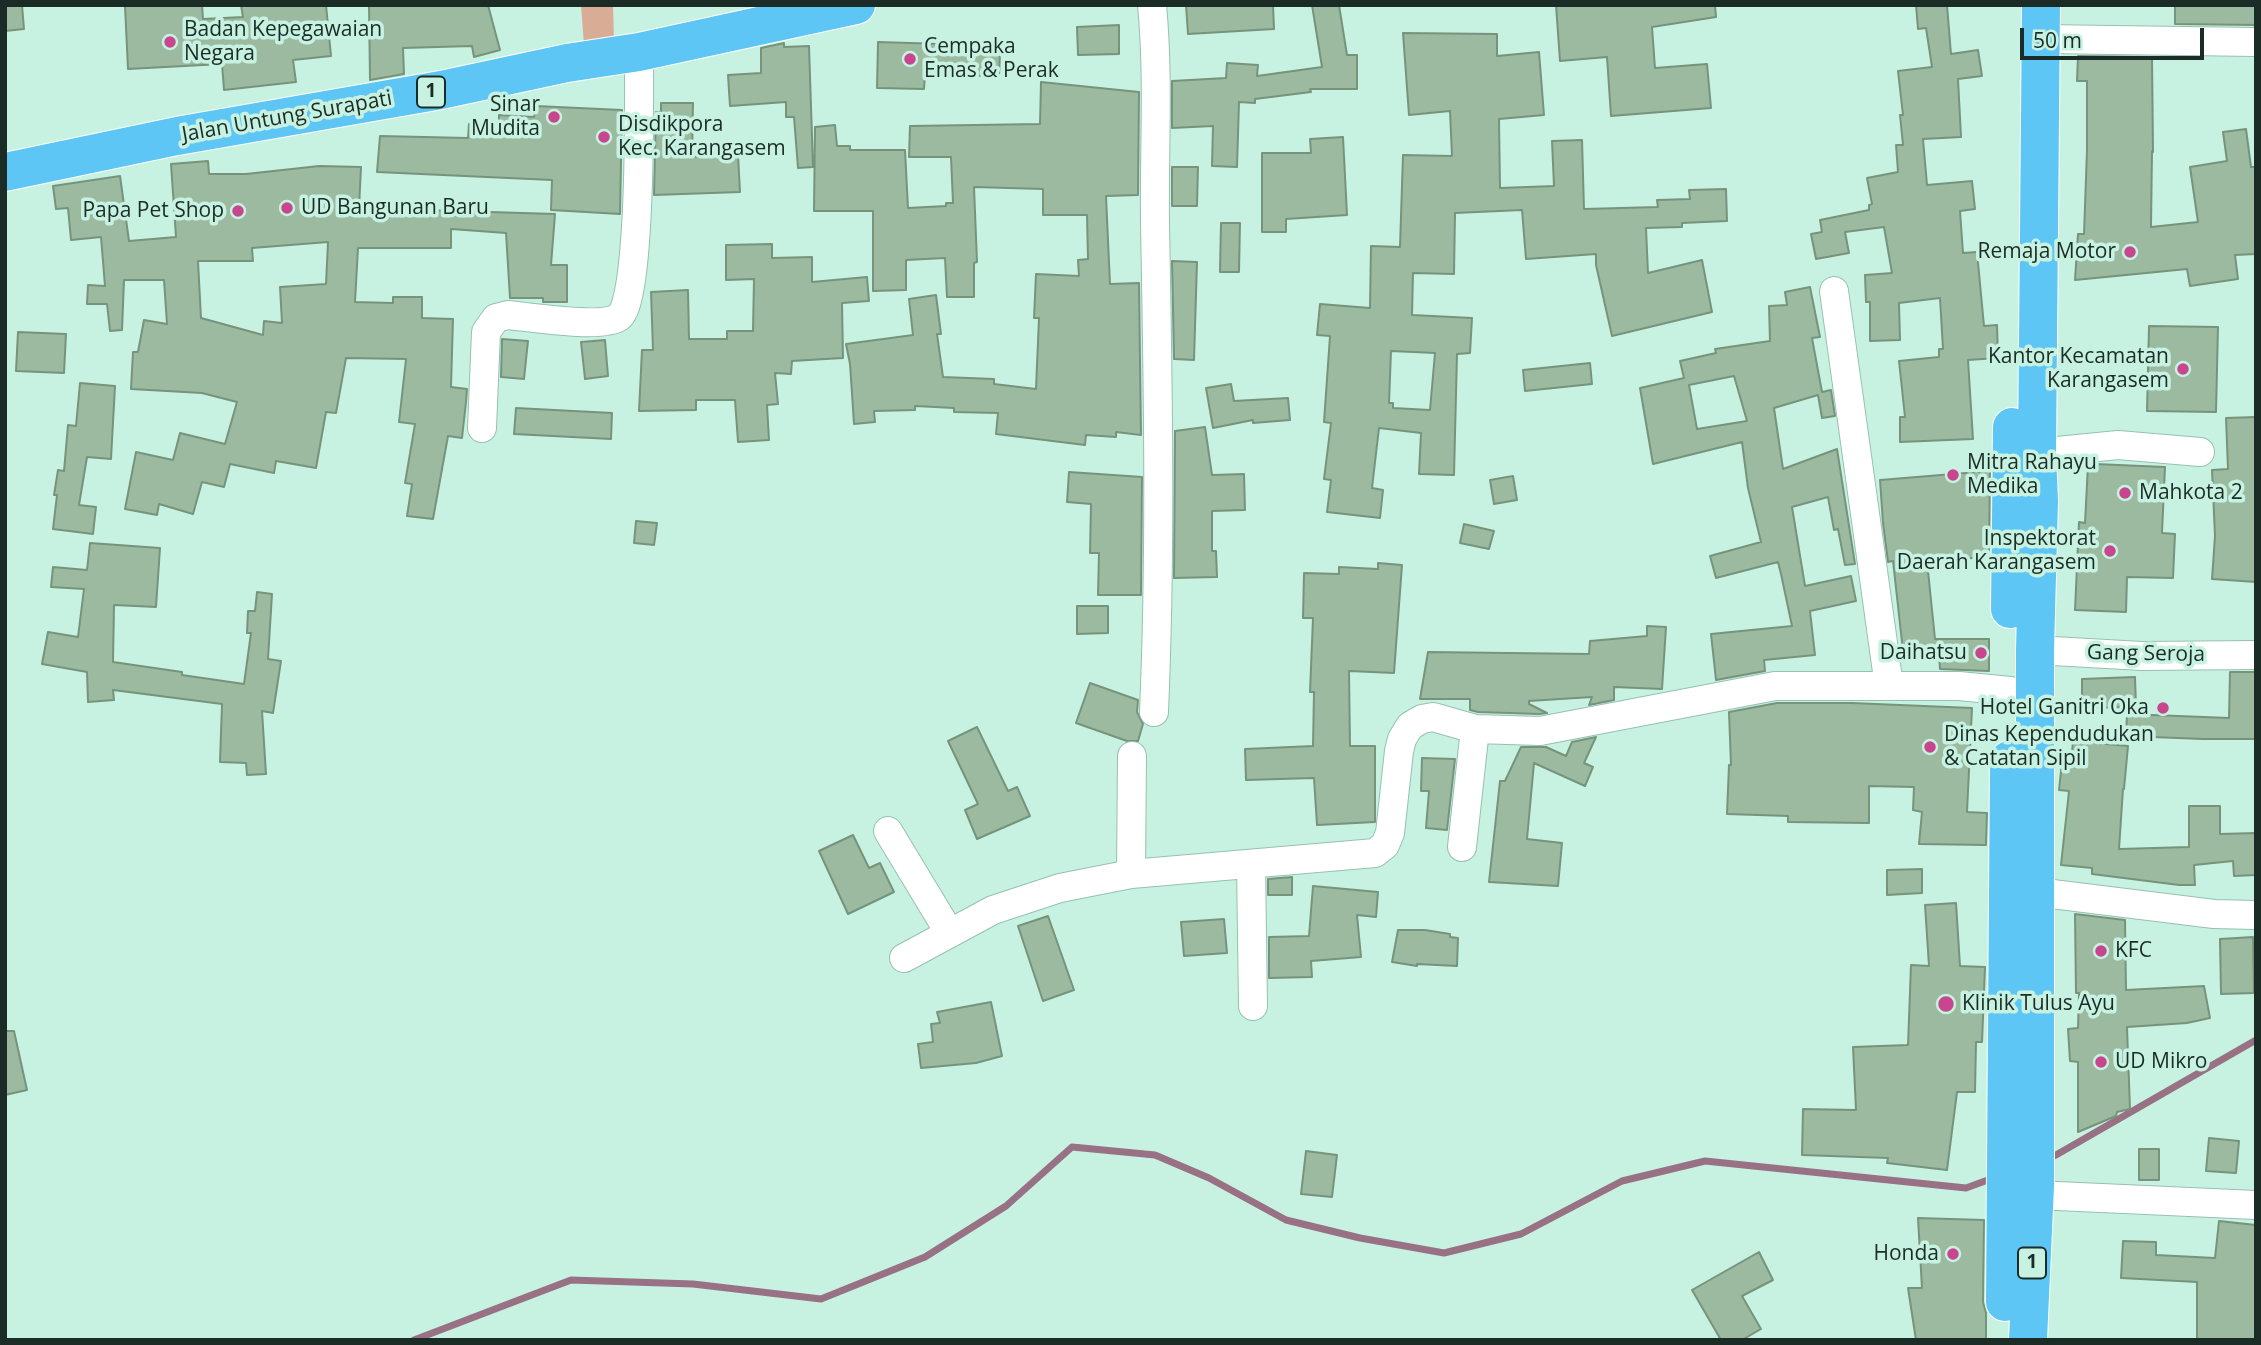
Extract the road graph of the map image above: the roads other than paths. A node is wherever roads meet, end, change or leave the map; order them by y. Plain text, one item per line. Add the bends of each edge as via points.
1 (856, 5) edge
2 (1152, 5) edge
3 (2015, 5) edge
4 (750, 16) edge
5 (2041, 22) edge
6 (2256, 42) edge
7 (639, 52) junction
8 (5, 172) edge
9 (1834, 291) dead end
10 (482, 428) dead end
11 (2200, 452) dead end
12 (2037, 453) junction
13 (2025, 502) junction
14 (2035, 650) junction
15 (2256, 655) edge
16 (1889, 686) junction
17 (2010, 691) junction
18 (1154, 712) dead end
19 (1475, 729) junction
20 (1132, 756) dead end
21 (888, 831) dead end
22 (1462, 847) dead end
23 (1251, 864) junction
24 (1132, 874) junction
25 (2036, 892) junction
26 (2256, 915) edge
27 (949, 932) junction
28 (904, 958) dead end
29 (1254, 1006) dead end
30 (2020, 1123) junction
31 (2025, 1191) junction
32 (2256, 1205) edge
33 (2004, 1340) edge
34 (2028, 1340) edge

1 - 4 highway, Jalan Untung Surapati / 1
2 - 18 street via 1157,85 1159,478
3 - 13 highway, 1
4 - 7 highway, Jalan Untung Surapati / 1
5 - 6 street
5 - 12 highway, 1
7 - 8 highway, Jalan Untung Surapati / 1
7 - 10 street via 635,225 627,308 619,317 593,323 508,315 496,318 486,332
9 - 16 street
11 - 12 street via 2118,445
12 - 13 highway, 1
13 - 14 highway, 1
13 - 17 highway, 1
14 - 15 street, Gang Seroja via 2142,656
14 - 25 highway, 1
16 - 17 street
16 - 19 street via 1774,686 1540,731
17 - 30 highway, 1
19 - 22 street
19 - 23 street via 1433,717 1410,726 1399,751 1390,833 1375,853
20 - 24 street
21 - 27 street
23 - 24 street
23 - 29 street
24 - 27 street via 1059,888 993,910
25 - 26 street
25 - 30 highway, 1
27 - 28 street
30 - 31 highway, 1
31 - 32 street
31 - 33 highway, 1
31 - 34 highway, 1

